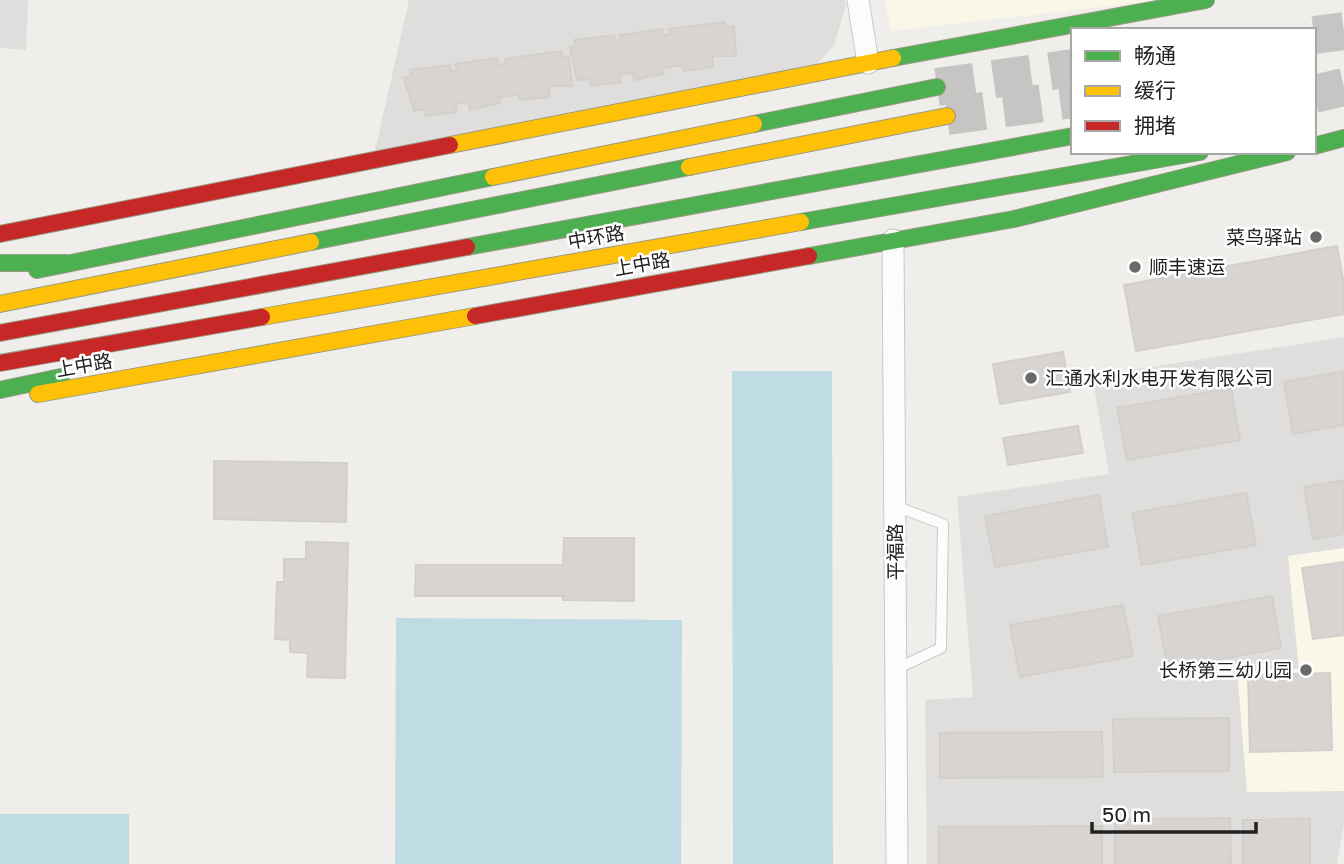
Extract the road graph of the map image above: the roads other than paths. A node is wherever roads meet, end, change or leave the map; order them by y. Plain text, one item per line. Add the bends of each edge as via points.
1 (858, 0) edge
2 (1206, 0) edge
3 (868, 63) junction
4 (937, 87) tunnel mouth
5 (947, 116) tunnel mouth
6 (1071, 136) edge
7 (1344, 138) edge
8 (1316, 145) edge
9 (1189, 154) edge
10 (1279, 154) edge
11 (0, 234) edge
12 (893, 240) junction
13 (593, 259) junction
14 (0, 262) edge
15 (70, 263) junction
16 (0, 277) edge
17 (0, 304) edge
18 (0, 333) edge
19 (229, 340) dead end
20 (148, 358) dead end
21 (0, 363) edge
22 (0, 390) edge
23 (0, 401) edge
24 (895, 506) junction
25 (896, 669) junction
26 (897, 864) edge

1 - 3 street
2 - 3 main road
3 - 11 main road
4 - 15 main road
5 - 17 main road
6 - 18 main road, 中环路
7 - 8 main road
9 - 13 main road, 中环路
10 - 12 main road, 上中路 via 1014,219
12 - 23 main road, 上中路
12 - 24 street, 平福路
13 - 19 main road
13 - 21 main road, 中环路
14 - 15 main road
15 - 16 main road
20 - 22 main road
24 - 25 street, 平福路
24 - 25 lane via 943,524 941,648
25 - 26 street, 平福路

